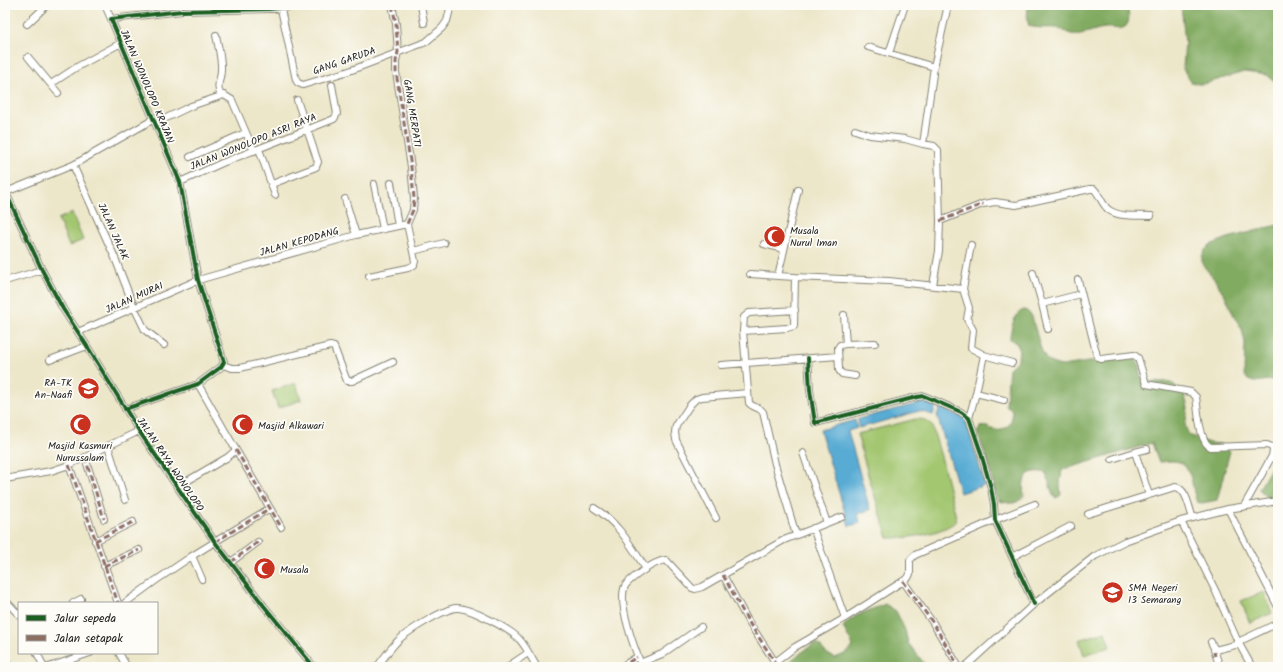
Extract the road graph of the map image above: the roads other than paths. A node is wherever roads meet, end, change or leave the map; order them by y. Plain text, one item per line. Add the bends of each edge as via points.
1 (47, 5) edge
2 (105, 5) edge
3 (312, 5) edge
4 (392, 5) edge
5 (421, 5) edge
6 (451, 5) edge
7 (906, 5) edge
8 (947, 5) edge
9 (234, 7) edge
10 (270, 7) edge
11 (281, 9) junction
12 (111, 19) junction
13 (424, 23) dead end
14 (27, 24) dead end
15 (216, 35) dead end
16 (121, 43) junction
17 (868, 47) dead end
18 (398, 52) junction
19 (890, 53) junction
20 (28, 57) dead end
21 (934, 67) junction
22 (51, 84) junction
23 (332, 85) dead end
24 (58, 93) dead end
25 (222, 95) junction
26 (297, 100) dead end
27 (154, 119) junction
28 (308, 130) junction
29 (855, 130) dead end
30 (245, 133) junction
31 (923, 144) junction
32 (257, 150) junction
33 (190, 157) dead end
34 (73, 165) junction
35 (180, 182) junction
36 (391, 183) dead end
37 (272, 184) junction
38 (374, 184) dead end
39 (798, 190) dead end
40 (5, 192) edge
41 (275, 196) dead end
42 (345, 199) dead end
43 (1151, 216) dead end
44 (940, 221) junction
45 (407, 224) junction
46 (398, 226) junction
47 (382, 228) junction
48 (356, 235) junction
49 (444, 243) dead end
50 (764, 244) dead end
51 (971, 245) dead end
52 (784, 249) junction
53 (413, 252) junction
54 (42, 270) junction
55 (1033, 273) dead end
56 (750, 274) dead end
57 (369, 276) dead end
58 (778, 276) junction
59 (795, 277) junction
60 (198, 280) junction
61 (1078, 280) dead end
62 (5, 281) edge
63 (932, 285) junction
64 (963, 289) junction
65 (1081, 294) junction
66 (1042, 304) junction
67 (134, 307) junction
68 (795, 310) junction
69 (844, 315) dead end
70 (1048, 329) dead end
71 (743, 331) junction
72 (78, 332) junction
73 (875, 343) dead end
74 (846, 344) junction
75 (164, 345) dead end
76 (87, 346) junction
77 (984, 355) junction
78 (838, 356) junction
79 (808, 358) junction
80 (50, 360) dead end
81 (393, 362) dead end
82 (745, 363) junction
83 (1012, 363) dead end
84 (223, 364) junction
85 (721, 365) dead end
86 (855, 376) dead end
87 (198, 384) junction
88 (748, 393) junction
89 (976, 393) junction
90 (1004, 400) dead end
91 (125, 409) junction
92 (969, 418) junction
93 (139, 431) junction
94 (108, 446) junction
95 (1147, 449) dead end
96 (236, 450) junction
97 (1136, 452) junction
98 (803, 453) dead end
99 (85, 457) junction
100 (1112, 459) dead end
101 (69, 465) junction
102 (5, 479) edge
103 (177, 487) junction
104 (1149, 495) junction
105 (125, 500) dead end
106 (1277, 502) edge
107 (1035, 504) dead end
108 (1244, 506) junction
109 (270, 508) junction
110 (594, 508) dead end
111 (1228, 509) junction
112 (1088, 514) dead end
113 (716, 518) dead end
114 (842, 518) dead end
115 (1193, 518) junction
116 (104, 520) dead end
117 (995, 520) junction
118 (1181, 521) junction
119 (133, 522) dead end
120 (827, 523) junction
121 (1071, 526) dead end
122 (281, 527) dead end
123 (813, 528) junction
124 (796, 534) junction
125 (95, 541) junction
126 (215, 542) junction
127 (258, 542) dead end
128 (139, 550) dead end
129 (192, 556) junction
130 (1012, 557) junction
131 (231, 562) junction
132 (104, 566) junction
133 (646, 569) junction
134 (723, 575) junction
135 (202, 579) dead end
136 (903, 581) junction
137 (80, 599) dead end
138 (5, 600) edge
139 (75, 602) edge
140 (118, 602) edge
141 (126, 602) edge
142 (1034, 604) junction
143 (1278, 605) edge
144 (18, 614) edge
145 (845, 618) junction
146 (1278, 623) edge
147 (701, 627) dead end
148 (1211, 642) dead end
149 (1239, 643) junction
150 (528, 653) junction
151 (1214, 653) junction
152 (38, 654) edge
153 (120, 654) edge
154 (82, 655) edge
155 (637, 657) junction
156 (5, 659) edge
157 (775, 662) junction
158 (641, 665) edge
159 (10, 667) edge
160 (44, 667) edge
161 (49, 667) edge
162 (127, 667) edge
163 (314, 667) edge
164 (377, 667) edge
165 (507, 667) edge
166 (537, 667) edge
167 (621, 667) edge
168 (769, 667) edge
169 (959, 667) edge
170 (965, 667) edge
171 (1220, 667) edge
172 (1252, 667) edge

1 - 14 street
2 - 12 street
3 - 11 street, JALAN WONOLOPO KRAJAN
4 - 18 street, GANG MERPATI
5 - 13 street
6 - 18 street, GANG GARUDA via 447,21 442,28 416,46
7 - 19 street
8 - 21 street
9 - 10 street, JALAN WONOLOPO KRAJAN
9 - 12 street, JALAN WONOLOPO KRAJAN
10 - 11 street, JALAN WONOLOPO KRAJAN
11 - 18 street, GANG GARUDA via 296,80 300,85 348,71
12 - 16 street, JALAN WONOLOPO KRAJAN
15 - 25 street via 222,72 218,91
16 - 22 street
16 - 27 street, JALAN WONOLOPO KRAJAN
17 - 19 street
18 - 45 street, GANG MERPATI via 396,72 414,198 413,210
19 - 21 street
20 - 22 street
21 - 31 street
22 - 24 street
23 - 28 street, JALAN WONOLOPO ASRI RAYA via 337,114 334,119
25 - 27 street via 158,122
25 - 30 street via 232,100
26 - 28 street
27 - 34 street, JALAN WONOLOPO KRAJAN
27 - 35 street, JALAN WONOLOPO KRAJAN
28 - 32 street, JALAN WONOLOPO ASRI RAYA
28 - 37 street via 318,162 316,167
29 - 31 street
30 - 32 street
30 - 33 street
31 - 44 street via 934,146 938,150
32 - 35 street, JALAN WONOLOPO ASRI RAYA via 222,162
32 - 37 street
34 - 40 street, JALAN WONOLOPO KRAJAN
34 - 67 street, JALAN JALAK
35 - 60 street, JALAN WONOLOPO KRAJAN
36 - 46 street
37 - 41 street
38 - 47 street
39 - 52 street
40 - 54 street, JALAN RAYA WONOLOPO
42 - 48 street
43 - 44 street via 1119,214 1110,210 1097,192 1090,189 1016,204 983,204
44 - 63 street via 939,251
45 - 46 street, JALAN KEPODANG
45 - 53 street
46 - 47 street, JALAN KEPODANG
47 - 48 street, JALAN KEPODANG
48 - 60 street, JALAN KEPODANG
49 - 53 street
50 - 52 street
51 - 64 street
52 - 58 street
53 - 57 street via 415,261 412,267
54 - 62 street
54 - 72 street, JALAN RAYA WONOLOPO
55 - 66 street
56 - 58 street
58 - 59 street
59 - 63 street
59 - 68 street
60 - 67 street, JALAN MURAI
60 - 84 street, JALAN WONOLOPO KRAJAN
61 - 65 street
63 - 64 street
64 - 77 street via 969,308 967,319 973,330 971,348
65 - 66 street
65 - 108 street via 1096,356 1101,359 1134,355 1138,358 1146,384 1194,394 1204,443 1207,446 1272,446 1272,456
66 - 70 street
67 - 72 street, JALAN MURAI
67 - 75 street, JALAN JALAK via 145,330
68 - 71 street via 749,313 744,317
68 - 71 street via 792,328
69 - 74 street
71 - 82 street
72 - 76 street, JALAN RAYA WONOLOPO
73 - 74 street
74 - 78 street via 839,346
76 - 80 street
76 - 91 street, JALAN RAYA WONOLOPO
77 - 83 street
77 - 89 street
78 - 79 street
78 - 86 street via 840,372
79 - 82 street
79 - 92 street via 815,423 924,396
81 - 84 street via 349,382 334,347 330,346 240,368
82 - 85 street
82 - 88 street
84 - 87 street
87 - 91 street
87 - 96 street
88 - 113 street via 696,399 676,426 676,440
88 - 124 street via 750,404 763,412
89 - 90 street
89 - 92 street
91 - 93 street, JALAN RAYA WONOLOPO
92 - 117 street via 991,488
93 - 94 street
93 - 103 street, JALAN RAYA WONOLOPO
94 - 99 street
94 - 105 street
95 - 97 street
96 - 103 street
96 - 109 street
97 - 100 street
97 - 104 street
98 - 120 street
99 - 101 street
99 - 116 street
101 - 102 street via 51,471
101 - 125 street
103 - 126 street, JALAN RAYA WONOLOPO
104 - 112 street
104 - 115 street via 1178,487 1183,492
106 - 108 street
107 - 117 street
108 - 111 street
109 - 122 street
109 - 126 street
110 - 133 street via 606,515 616,526
111 - 115 street
111 - 143 street
114 - 120 street
115 - 118 street
117 - 130 street
117 - 136 street via 915,555 910,560 910,574
118 - 142 street via 1125,540 1095,556
118 - 149 street
119 - 125 street
120 - 123 street
121 - 130 street
123 - 124 street
123 - 145 street
124 - 134 street
125 - 132 street
126 - 129 street
126 - 131 street, JALAN RAYA WONOLOPO
127 - 131 street
128 - 132 street
129 - 135 street
129 - 141 street
130 - 142 street
131 - 163 street, JALAN RAYA WONOLOPO
132 - 140 street
133 - 134 street via 666,560 695,589
133 - 155 street via 626,584 624,591 623,610
134 - 157 street via 748,621
136 - 145 street
136 - 169 street via 933,623
137 - 139 street
138 - 144 street
142 - 170 street
145 - 157 street via 795,647
146 - 149 street
147 - 158 street
148 - 151 street
149 - 151 street
149 - 172 street
150 - 164 street via 520,640 509,630 458,608 440,614 402,637
150 - 165 street
150 - 166 street
151 - 171 street
152 - 160 street
153 - 162 street
154 - 161 street
155 - 158 street
155 - 167 street
156 - 159 street
157 - 168 street

